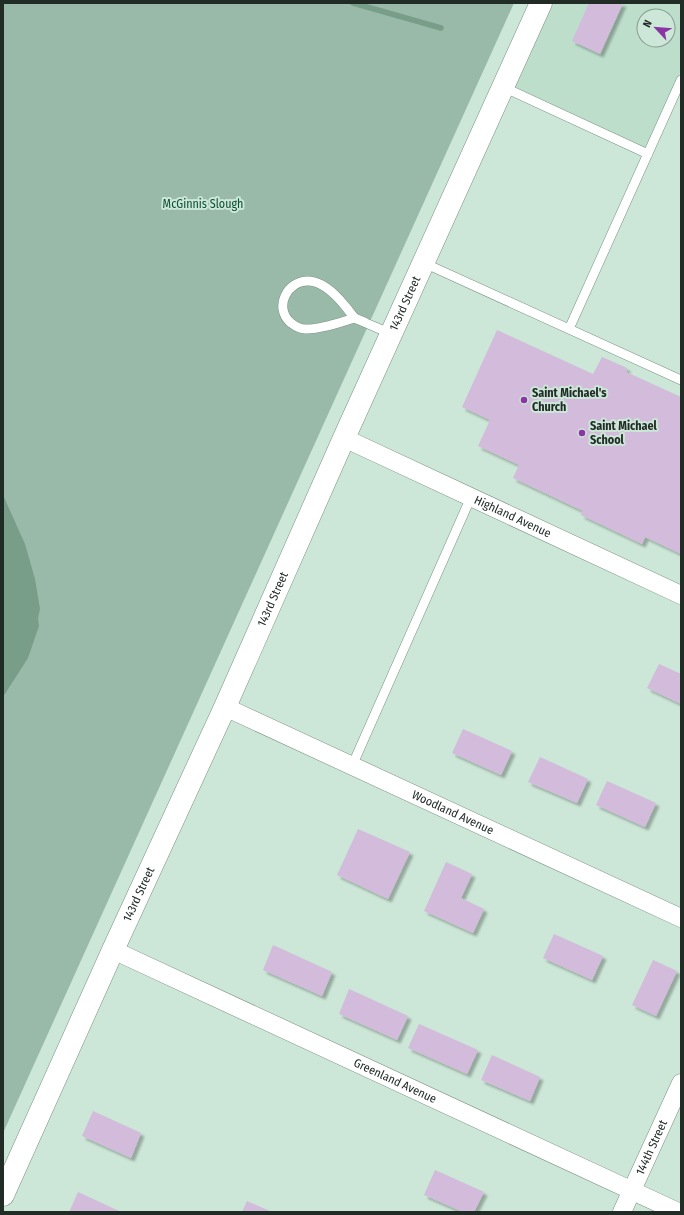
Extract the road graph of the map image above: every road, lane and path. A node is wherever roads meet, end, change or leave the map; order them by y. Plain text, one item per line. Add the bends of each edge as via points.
1 (541, 3) edge
2 (681, 80) edge
3 (503, 87) junction
4 (648, 154) junction
5 (424, 263) junction
6 (355, 318) junction
7 (569, 329) junction
8 (391, 334) junction
9 (681, 380) edge
10 (344, 438) junction
11 (471, 497) junction
12 (681, 595) edge
13 (225, 707) junction
14 (352, 766) junction
15 (681, 918) edge
16 (113, 950) junction
17 (681, 1084) edge
18 (632, 1190) junction
19 (3, 1195) edge
20 (622, 1212) edge
21 (678, 1212) edge

1 - 3 main road, 143rd Street
2 - 4 lane
3 - 4 lane
3 - 5 main road, 143rd Street
4 - 7 lane
5 - 7 lane
5 - 8 main road, 143rd Street
6 - 6 lane via 335,295 321,284 309,281 290,288 282,304 284,316 289,322 304,329
6 - 8 lane
7 - 9 lane
8 - 10 main road, 143rd Street
10 - 11 street, Highland Avenue
10 - 13 main road, 143rd Street
11 - 12 street, Highland Avenue
11 - 14 lane
13 - 14 street, Woodland Avenue
13 - 16 main road, 143rd Street
14 - 15 street, Woodland Avenue
16 - 18 street, Greenland Avenue
16 - 19 main road, 143rd Street
17 - 18 street, 144th Street
18 - 20 street, 144th Street
18 - 21 street, Greenland Avenue

